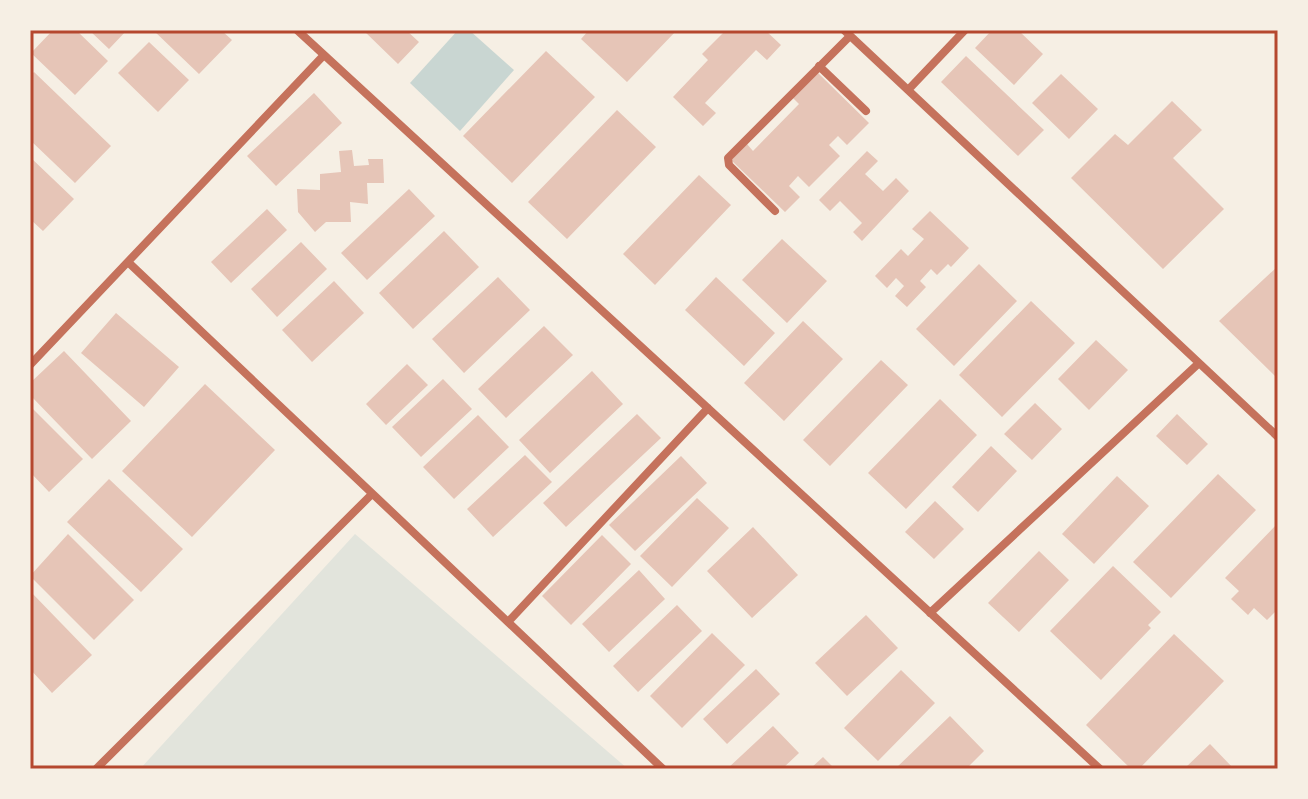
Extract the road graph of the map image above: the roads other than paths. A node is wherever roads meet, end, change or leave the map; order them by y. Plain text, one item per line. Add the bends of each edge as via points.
1 (297, 30) edge
2 (965, 30) edge
3 (847, 33) edge
4 (324, 55) junction
5 (819, 66) junction
6 (908, 90) junction
7 (866, 111) dead end
8 (775, 211) dead end
9 (128, 262) junction
10 (1199, 363) junction
11 (30, 365) edge
12 (708, 408) junction
13 (1278, 437) edge
14 (372, 494) junction
15 (930, 613) junction
16 (508, 622) junction
17 (96, 769) edge
18 (663, 769) edge
19 (1100, 769) edge

1 - 4 street
2 - 6 street
3 - 5 street
3 - 6 street
4 - 9 street
4 - 12 street
5 - 7 street
5 - 8 street via 728,158
6 - 10 street
9 - 11 street
9 - 14 street
10 - 13 street
10 - 15 street
12 - 15 street
12 - 16 street
14 - 16 street
14 - 17 street
15 - 19 street
16 - 18 street

